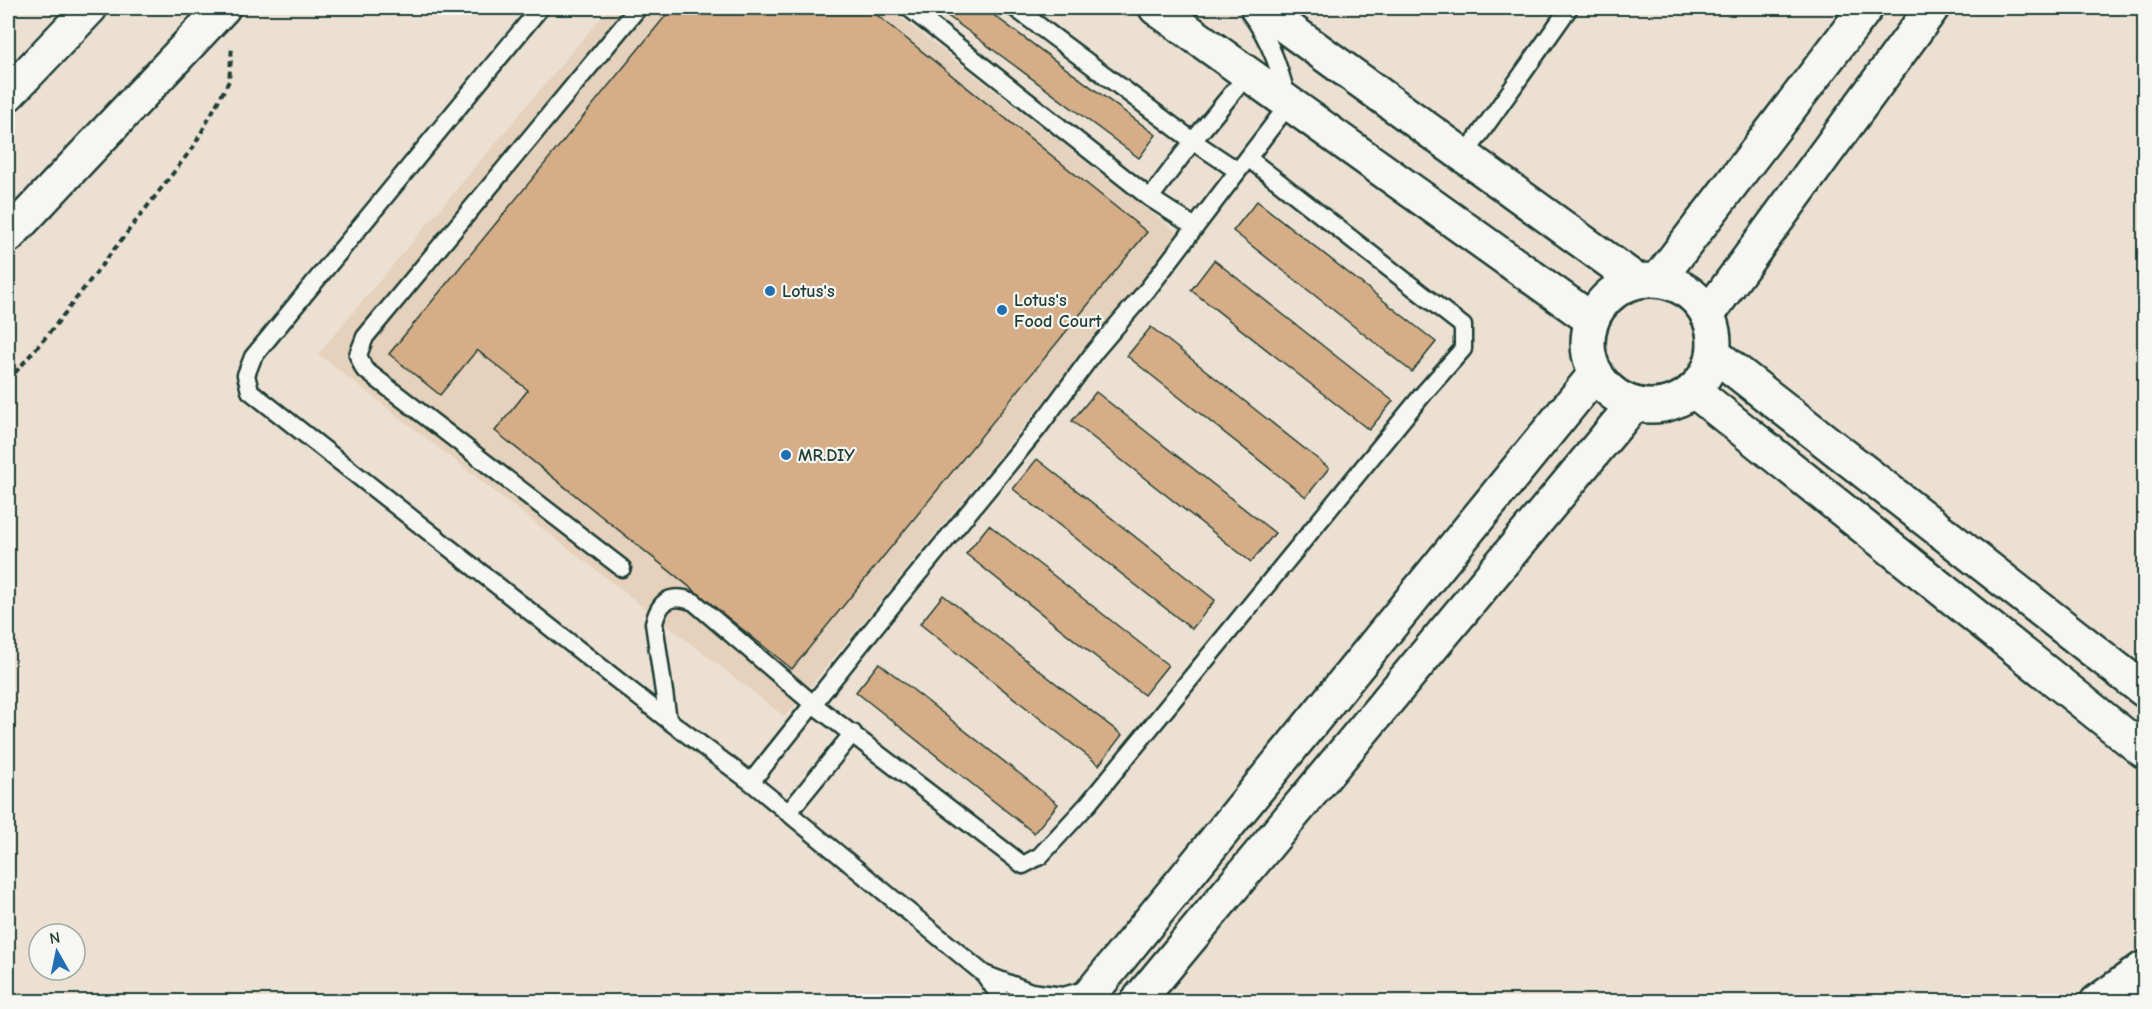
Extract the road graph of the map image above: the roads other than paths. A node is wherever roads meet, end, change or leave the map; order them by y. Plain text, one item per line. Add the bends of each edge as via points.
1 (90, 8) edge
2 (223, 8) edge
3 (540, 8) edge
4 (638, 8) edge
5 (909, 8) edge
6 (1016, 8) edge
7 (1156, 8) edge
8 (1245, 8) edge
9 (1260, 8) edge
10 (1569, 8) edge
11 (1866, 8) edge
12 (1932, 8) edge
13 (1248, 74) junction
14 (8, 94) edge
15 (1289, 104) junction
16 (1193, 141) junction
17 (1465, 155) junction
18 (1243, 164) junction
19 (1150, 198) junction
20 (1195, 227) junction
21 (8, 236) edge
22 (1648, 280) junction
23 (1708, 314) junction
24 (1592, 320) junction
25 (1714, 354) junction
26 (1596, 373) junction
27 (1694, 390) junction
28 (1634, 404) junction
29 (622, 568) dead end
30 (2145, 690) edge
31 (813, 704) junction
32 (668, 720) junction
33 (853, 733) junction
34 (2145, 751) edge
35 (751, 782) junction
36 (788, 813) junction
37 (2145, 968) edge
38 (984, 974) junction
39 (1090, 994) edge
40 (1004, 1002) edge
41 (1137, 1002) edge
42 (2097, 1002) edge

1 - 14 street
2 - 21 street
3 - 32 lane via 253,357 246,375 250,391
4 - 29 lane via 365,337 358,355 364,369
5 - 19 lane
6 - 16 lane
7 - 13 street
8 - 15 lane via 1261,28 1279,64
9 - 17 street
10 - 17 lane
11 - 22 street
12 - 23 street
13 - 15 street
13 - 16 lane
15 - 18 lane
15 - 24 street
16 - 18 lane
16 - 19 lane
17 - 22 street
18 - 20 lane
18 - 33 lane via 1463,326 1463,349 1088,804 1040,856 1023,865
19 - 20 lane
20 - 31 lane via 1038,428
22 - 23 street via 1678,285 1696,297
22 - 24 street via 1618,288 1602,302
23 - 25 street
24 - 26 street via 1587,340
25 - 27 street via 1707,374
25 - 30 street
26 - 28 street via 1615,395
26 - 39 street
27 - 28 street via 1676,402
27 - 34 street
28 - 41 street
31 - 32 lane via 694,602 681,597 667,600 657,610 654,623
31 - 33 lane
31 - 35 lane
32 - 35 lane
33 - 36 lane
35 - 36 lane
36 - 38 lane
37 - 42 street
38 - 39 lane via 1031,992
38 - 40 lane

